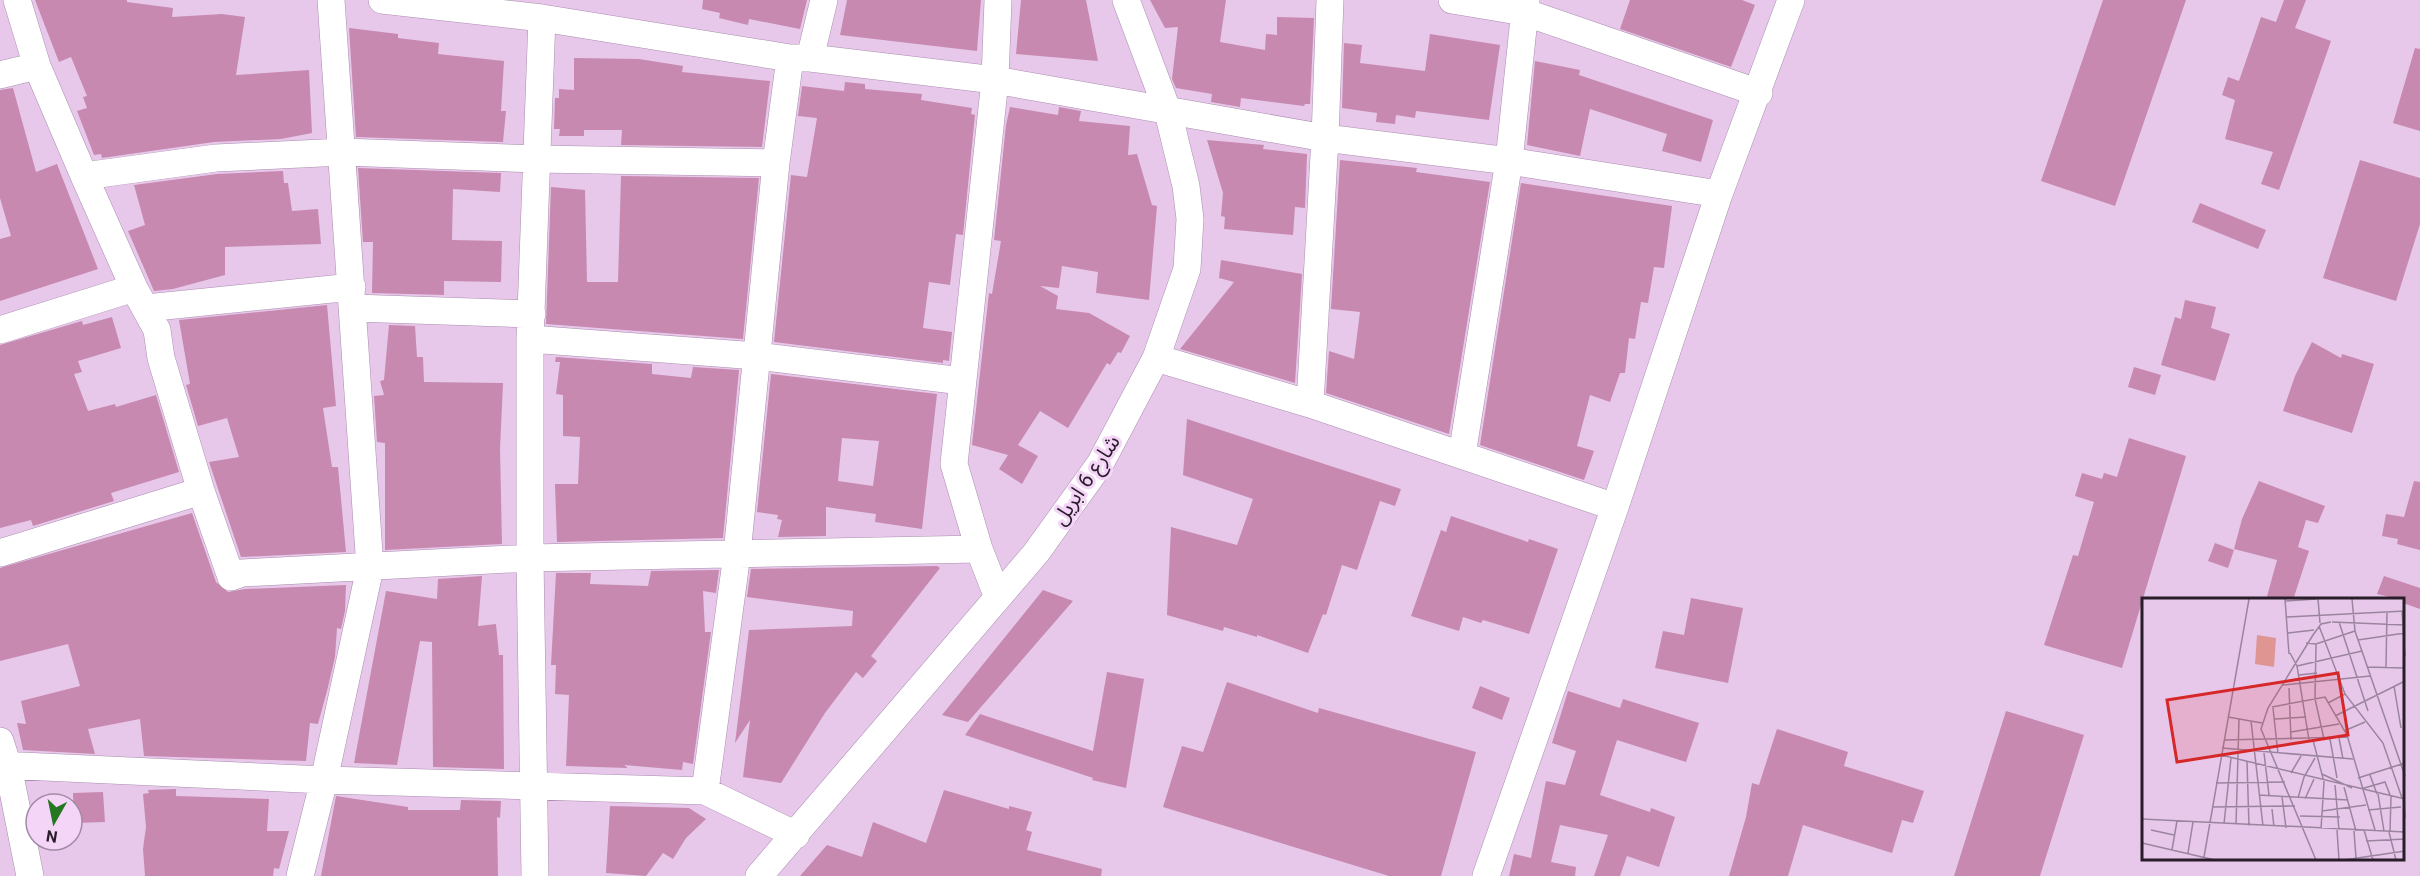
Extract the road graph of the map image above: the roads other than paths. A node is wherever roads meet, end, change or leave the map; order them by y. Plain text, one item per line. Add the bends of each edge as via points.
1 (17, 0) edge
2 (331, 0) edge
3 (382, 0) edge
4 (824, 0) edge
5 (999, 0) edge
6 (1126, 0) edge
7 (1330, 0) edge
8 (1452, 0) edge
9 (1791, 0) edge
10 (481, 5) edge
11 (1525, 6) edge
12 (542, 18) junction
13 (800, 58) junction
14 (37, 66) junction
15 (0, 75) edge
16 (994, 80) junction
17 (1758, 93) junction
18 (1168, 112) junction
19 (1325, 138) junction
20 (343, 152) junction
21 (537, 159) junction
22 (1509, 161) junction
23 (776, 163) junction
24 (84, 176) junction
25 (1719, 194) junction
26 (140, 298) junction
27 (352, 298) junction
28 (531, 327) junction
29 (0, 330) edge
30 (757, 356) junction
31 (1156, 358) junction
32 (962, 381) junction
33 (1310, 404) junction
34 (1462, 455) junction
35 (201, 491) junction
36 (1615, 507) junction
37 (979, 549) junction
38 (0, 553) edge
39 (737, 554) junction
40 (530, 558) junction
41 (370, 568) junction
42 (997, 595) junction
43 (3, 757) edge
44 (324, 780) junction
45 (532, 784) junction
46 (705, 791) junction
47 (796, 834) junction
48 (30, 876) edge
49 (300, 876) edge
50 (535, 876) edge
51 (759, 876) edge
52 (1486, 876) edge

1 - 14 street
2 - 20 street
3 - 10 street
4 - 13 street
5 - 16 street
6 - 18 street, شارع 6 ابريل
7 - 19 street
8 - 11 street
9 - 17 street
10 - 12 street
11 - 17 street
11 - 22 street
12 - 13 street
12 - 21 street
13 - 16 street
13 - 23 street
14 - 15 street
14 - 24 street
16 - 18 street
16 - 32 street
17 - 25 street
18 - 19 street
18 - 31 street, شارع 6 ابريل via 1186,186 1190,247 1187,269
19 - 22 street
19 - 33 street
20 - 21 street
20 - 24 street via 216,158
20 - 27 street
21 - 23 street
21 - 28 street
22 - 25 street
22 - 34 street
23 - 30 street
24 - 26 street
25 - 36 street
26 - 27 street
26 - 29 street
26 - 35 street via 157,330 160,358
27 - 28 street
27 - 41 street
28 - 30 street
28 - 40 street
30 - 32 street
30 - 39 street
31 - 33 street
31 - 42 street, شارع 6 ابريل via 1100,464 1035,553
32 - 37 street via 954,464
33 - 34 street
34 - 36 street
35 - 38 street
35 - 41 street via 231,577 242,573
36 - 52 street
37 - 39 street
37 - 42 street
39 - 40 street
39 - 46 street
40 - 41 street
40 - 45 street
41 - 44 street
42 - 47 street, شارع 6 ابريل
43 - 44 street
43 - 48 street
44 - 45 street
44 - 49 street
45 - 46 street
45 - 50 street
46 - 47 street
47 - 51 street, شارع 6 ابريل

